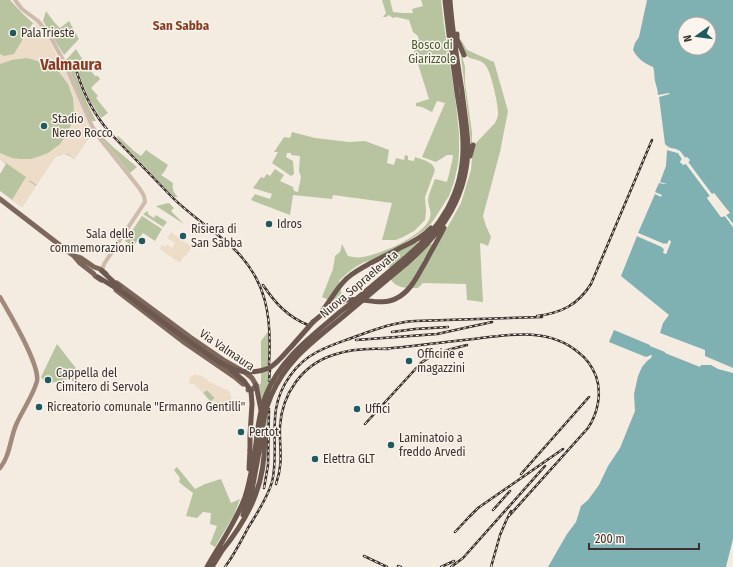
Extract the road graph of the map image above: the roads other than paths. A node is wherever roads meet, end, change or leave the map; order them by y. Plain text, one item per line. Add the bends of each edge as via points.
1 (15, 0) edge
2 (445, 0) edge
3 (450, 0) edge
4 (464, 55) dead end
5 (473, 145) dead end
6 (463, 181) junction
7 (455, 192) junction
8 (0, 199) edge
9 (453, 208) junction
10 (74, 256) junction
11 (405, 261) junction
12 (99, 269) junction
13 (96, 275) junction
14 (127, 295) junction
15 (0, 297) edge
16 (314, 322) junction
17 (228, 367) junction
18 (256, 385) junction
19 (255, 452) junction
20 (0, 468) edge
21 (221, 552) junction
22 (207, 567) edge
23 (212, 567) edge

1 - 12 street via 49,34 100,140 144,196 145,202
2 - 7 highway, Nuova Sopraelevata via 463,150
3 - 4 highway
3 - 6 highway, Nuova Sopraelevata via 467,135
5 - 6 highway via 467,175
6 - 9 highway, Nuova Sopraelevata
7 - 11 highway, Nuova Sopraelevata via 434,229
7 - 16 highway via 429,230 412,243 350,275
8 - 10 main road, Via Valmaura
9 - 11 highway, Nuova Sopraelevata via 428,243
9 - 16 highway, bridge via 435,245 403,295 380,302 342,301
10 - 12 main road, Via Valmaura
10 - 13 main road, Via Valmaura
11 - 19 highway, Nuova Sopraelevata, bridge via 304,349 287,367 270,398
12 - 13 main road via 94,271
12 - 13 main road via 101,276
12 - 14 highway
12 - 18 main road, Via Valmaura via 190,337 246,373
13 - 14 highway
13 - 18 main road, Via Valmaura via 185,343 240,380 248,390
14 - 17 highway, bridge
15 - 20 main road via 26,344 37,377
16 - 17 highway, bridge via 269,368 250,372
17 - 19 highway, bridge via 244,381 251,392 250,435
18 - 21 highway via 264,436 261,478 247,515
19 - 21 highway, Nuova Sopraelevata via 255,478 249,501
19 - 22 highway via 239,511
21 - 23 highway, Nuova Sopraelevata

